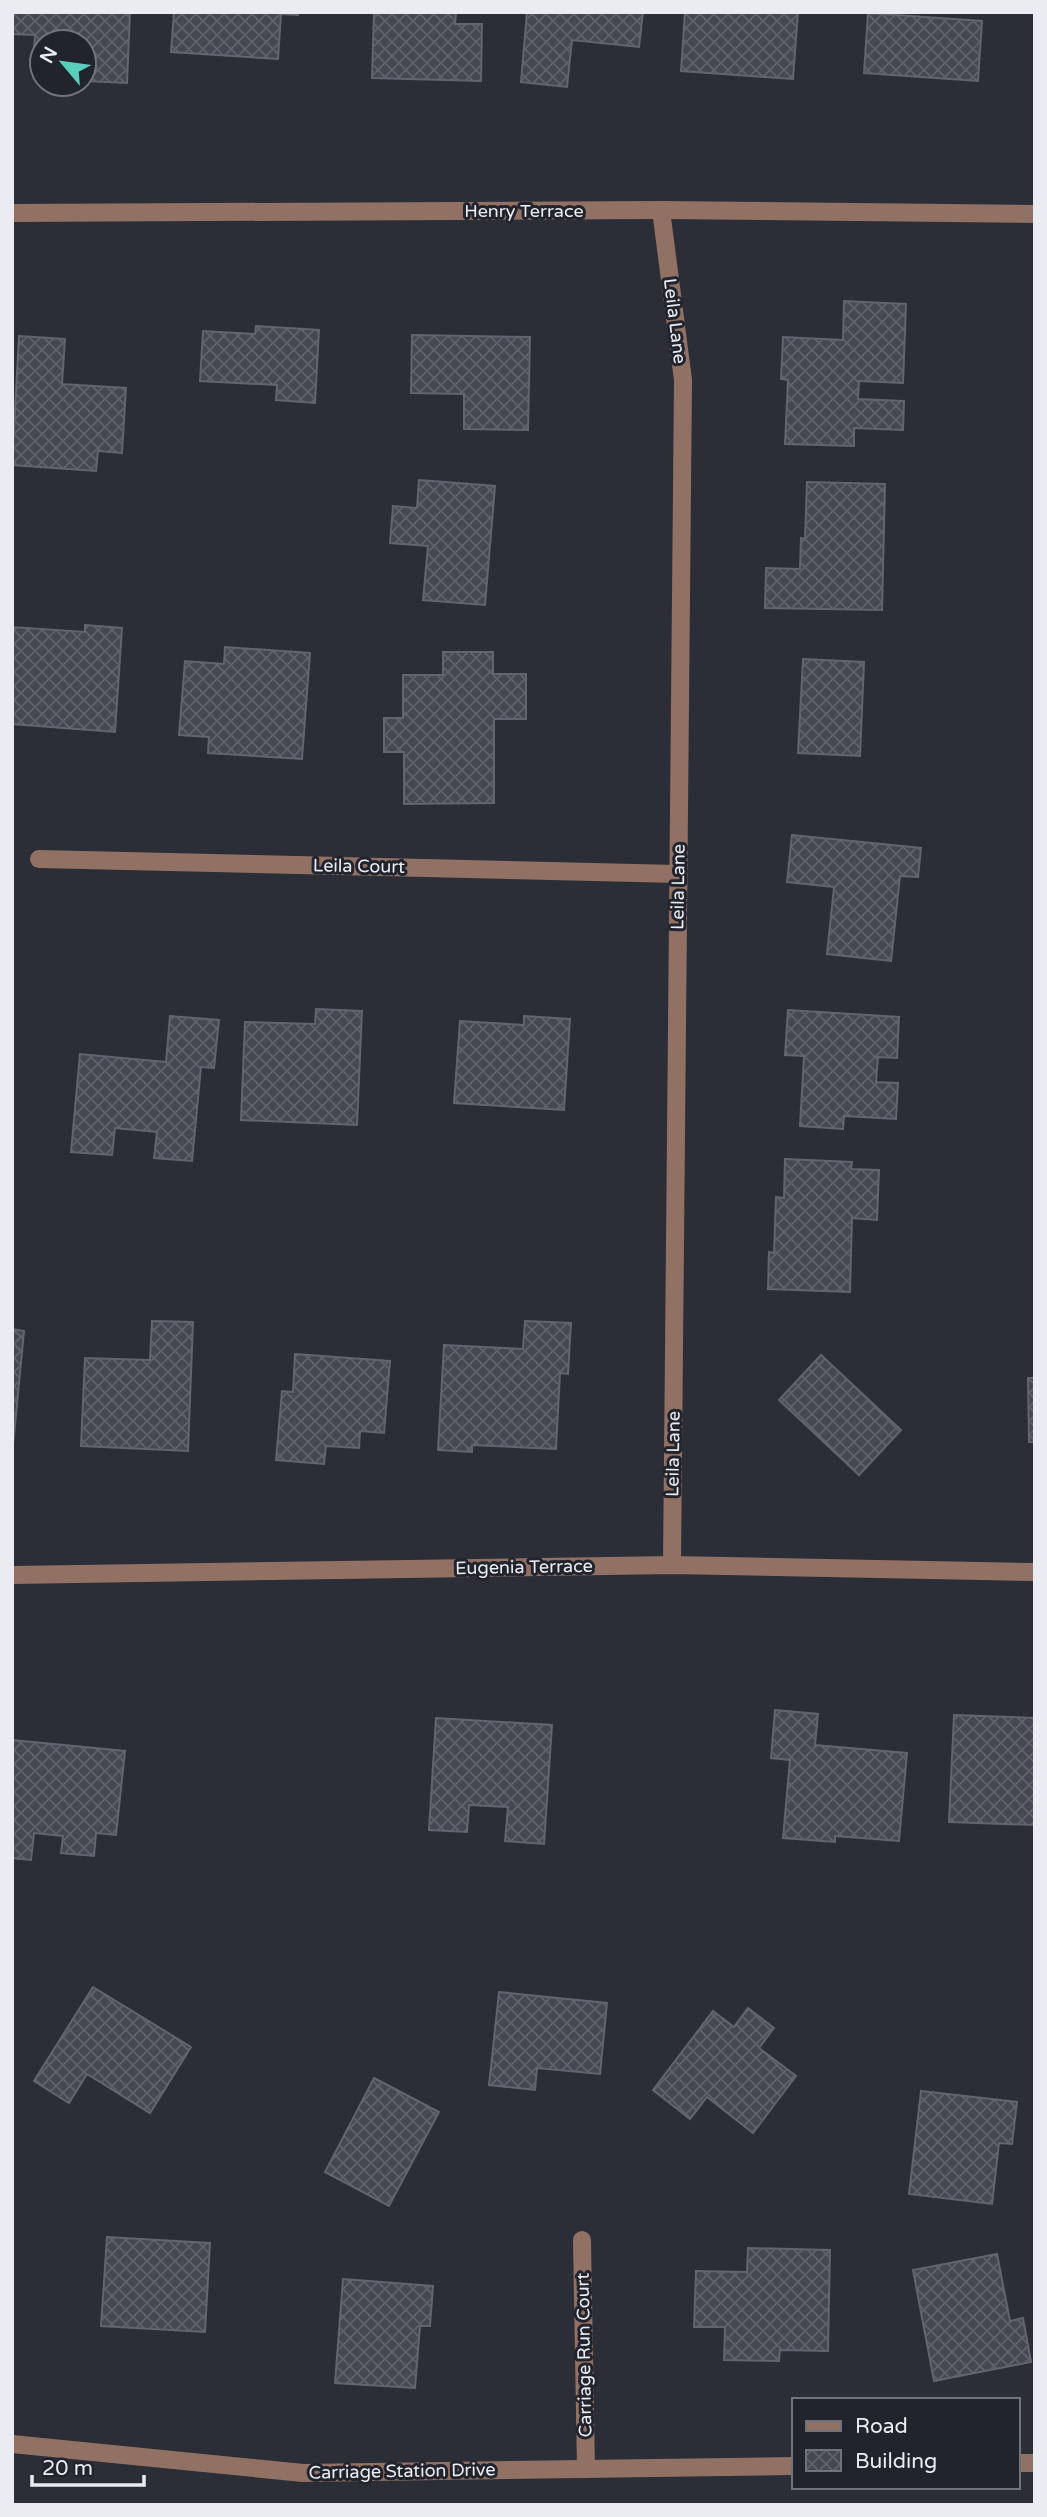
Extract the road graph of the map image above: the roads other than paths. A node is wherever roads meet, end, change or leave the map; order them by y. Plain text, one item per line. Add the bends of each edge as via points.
1 (661, 210) junction
2 (12, 213) edge
3 (1035, 214) edge
4 (39, 859) dead end
5 (678, 874) junction
6 (672, 1565) junction
7 (1035, 1573) edge
8 (12, 1575) edge
9 (582, 2240) dead end
10 (12, 2444) edge
11 (792, 2466) edge
12 (586, 2469) junction

1 - 2 street, Henry Terrace
1 - 3 street, Henry Terrace
1 - 5 street, Leila Lane via 683,380
4 - 5 street, Leila Court
5 - 6 street, Leila Lane
6 - 7 street, Eugenia Terrace
6 - 8 street, Eugenia Terrace
9 - 12 street, Carriage Run Court
10 - 12 street, Carriage Station Drive via 303,2473
11 - 12 street, Carriage Station Drive

